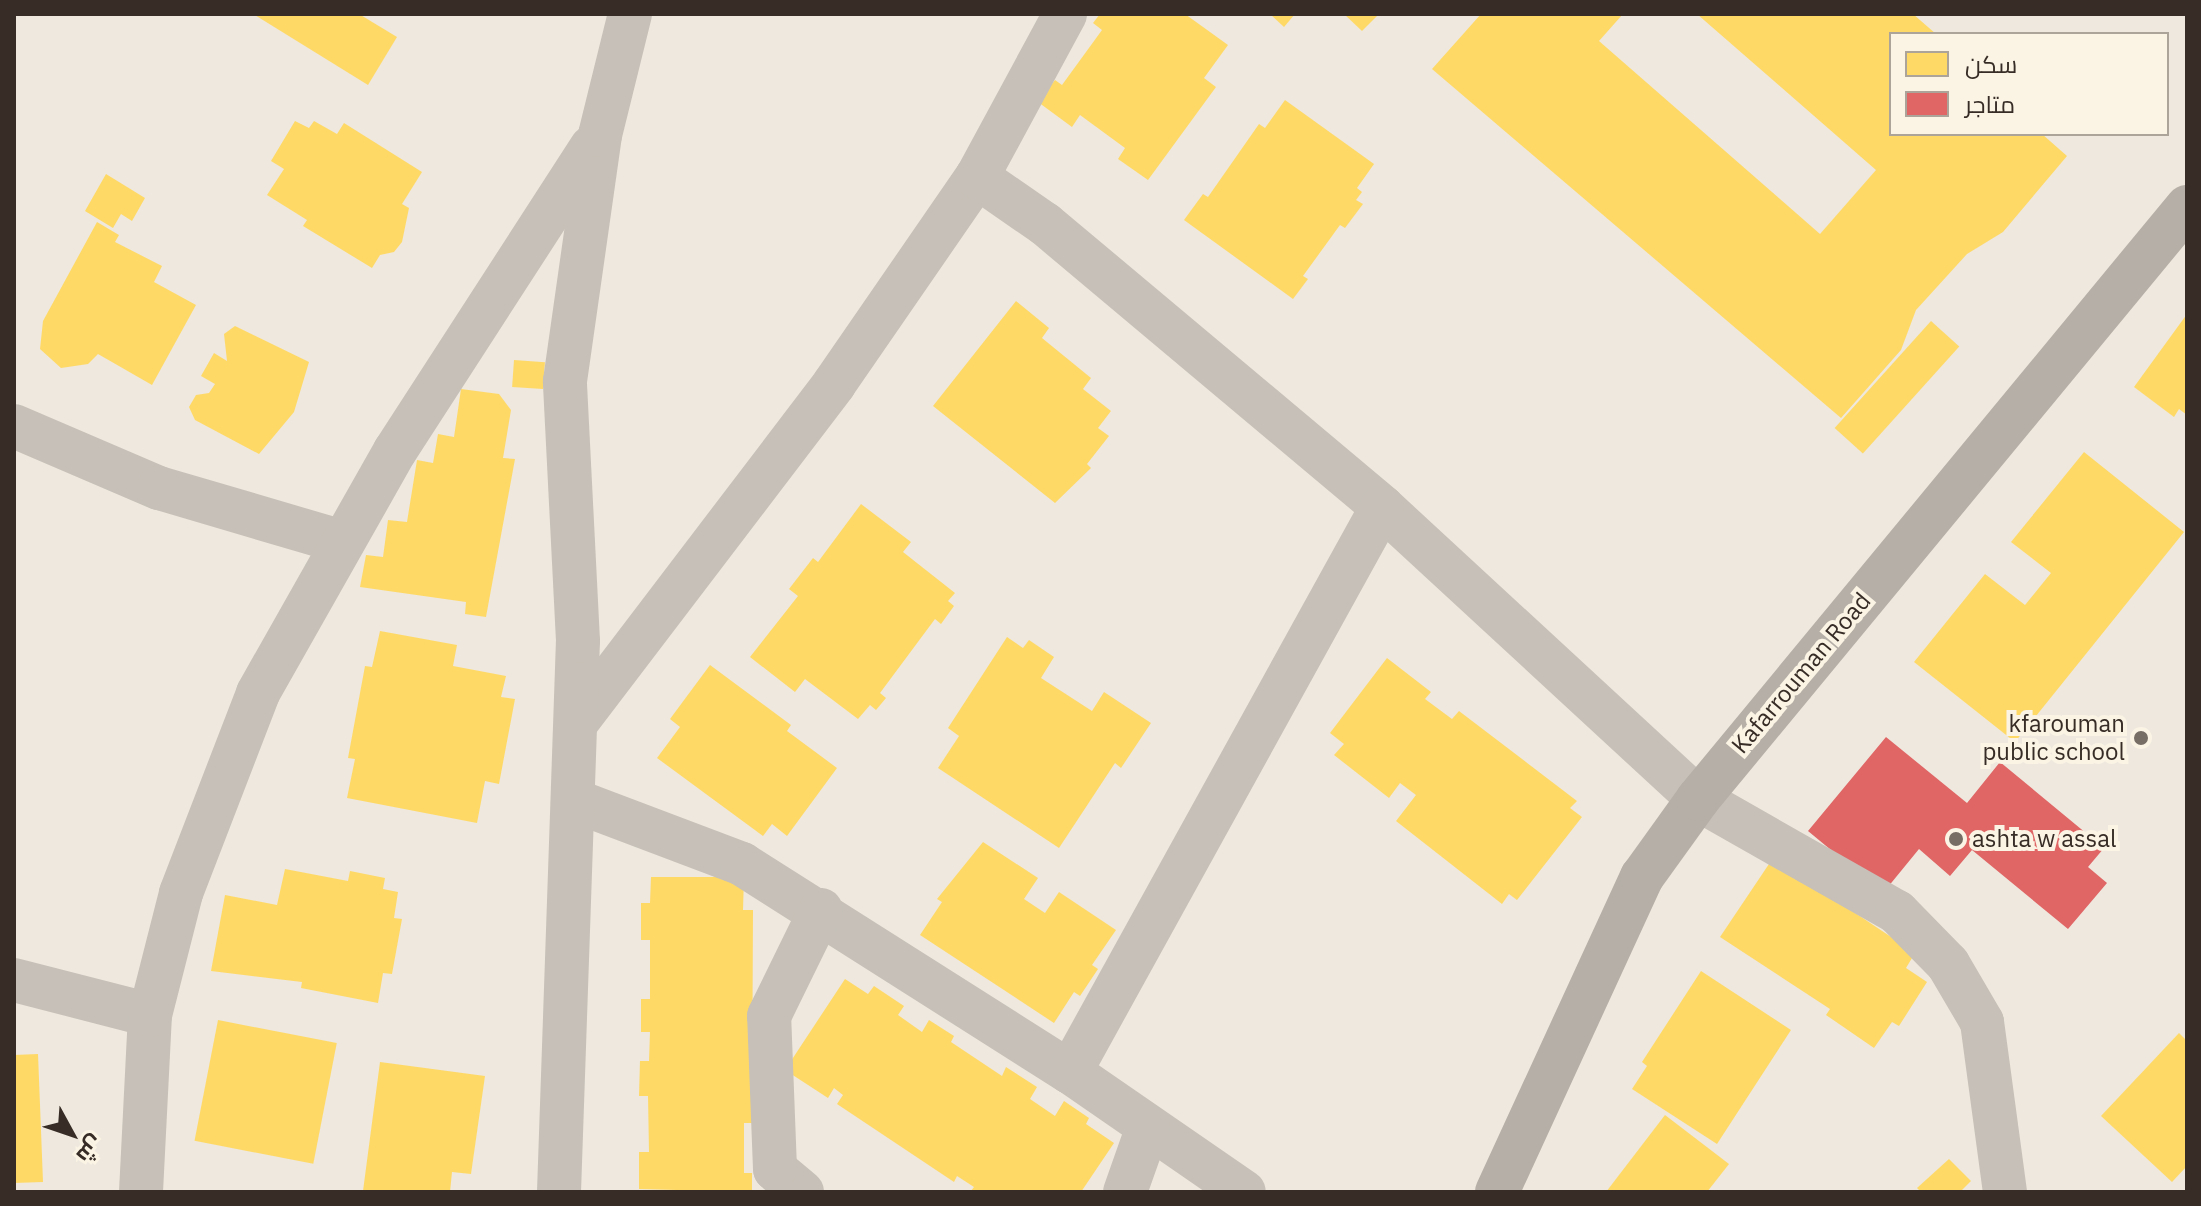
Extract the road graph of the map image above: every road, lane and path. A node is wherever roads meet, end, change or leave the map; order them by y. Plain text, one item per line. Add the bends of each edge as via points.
1 (630, 14) edge
2 (1065, 14) edge
3 (600, 135) junction
4 (977, 177) junction
5 (2187, 207) edge
6 (14, 426) edge
7 (1382, 507) junction
8 (342, 542) junction
9 (576, 723) junction
10 (1698, 799) junction
11 (573, 800) junction
12 (821, 910) junction
13 (14, 980) edge
14 (150, 1015) junction
15 (1070, 1072) junction
16 (1148, 1127) junction
17 (141, 1192) edge
18 (559, 1192) edge
19 (802, 1192) edge
20 (1125, 1192) edge
21 (1244, 1192) edge
22 (1497, 1192) edge
23 (2005, 1192) edge

1 - 3 street
2 - 4 street
3 - 8 street
3 - 9 street via 565,381 578,641
4 - 7 street via 1045,224
4 - 9 street via 834,384
5 - 10 main road, Kafarrouman Road
6 - 8 street via 159,488
7 - 10 street
7 - 15 street
8 - 14 street via 258,693 181,893
9 - 11 street
10 - 22 main road, Kafarrouman Road via 1642,877
10 - 23 street via 1897,912 1948,964 1982,1022
11 - 12 street via 742,864
11 - 18 street
12 - 15 street
12 - 19 street via 769,1016 775,1169
13 - 14 street
14 - 17 street
15 - 16 street
16 - 20 street
16 - 21 street

